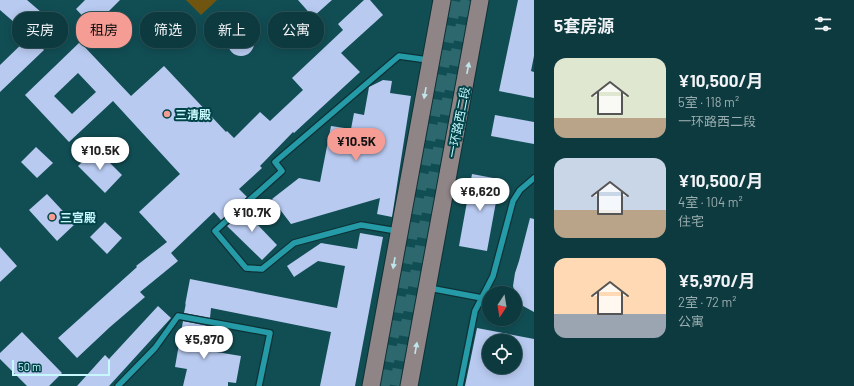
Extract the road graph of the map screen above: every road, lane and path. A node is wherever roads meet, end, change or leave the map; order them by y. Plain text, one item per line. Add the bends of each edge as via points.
1 (442, 0) edge
2 (480, 0) edge
3 (431, 60) junction
4 (534, 178) edge
5 (399, 231) junction
6 (488, 286) edge
7 (427, 288) junction
8 (482, 298) joint
9 (118, 386) edge
10 (259, 386) edge
11 (372, 386) edge
12 (408, 386) edge
13 (460, 386) edge

1 - 3 main road
7 -> 2 main road, 一环路西二段
3 -> 5 main road
3 - 5 lane via 399,56 275,162 282,171 215,231 246,268 262,269 294,243 361,225
4 - 6 lane via 520,190 513,201
5 -> 11 main road
7 - 8 lane
12 -> 7 main road, 一环路西二段
8 - 13 lane via 475,311
9 - 10 lane via 156,348 178,316 270,333

